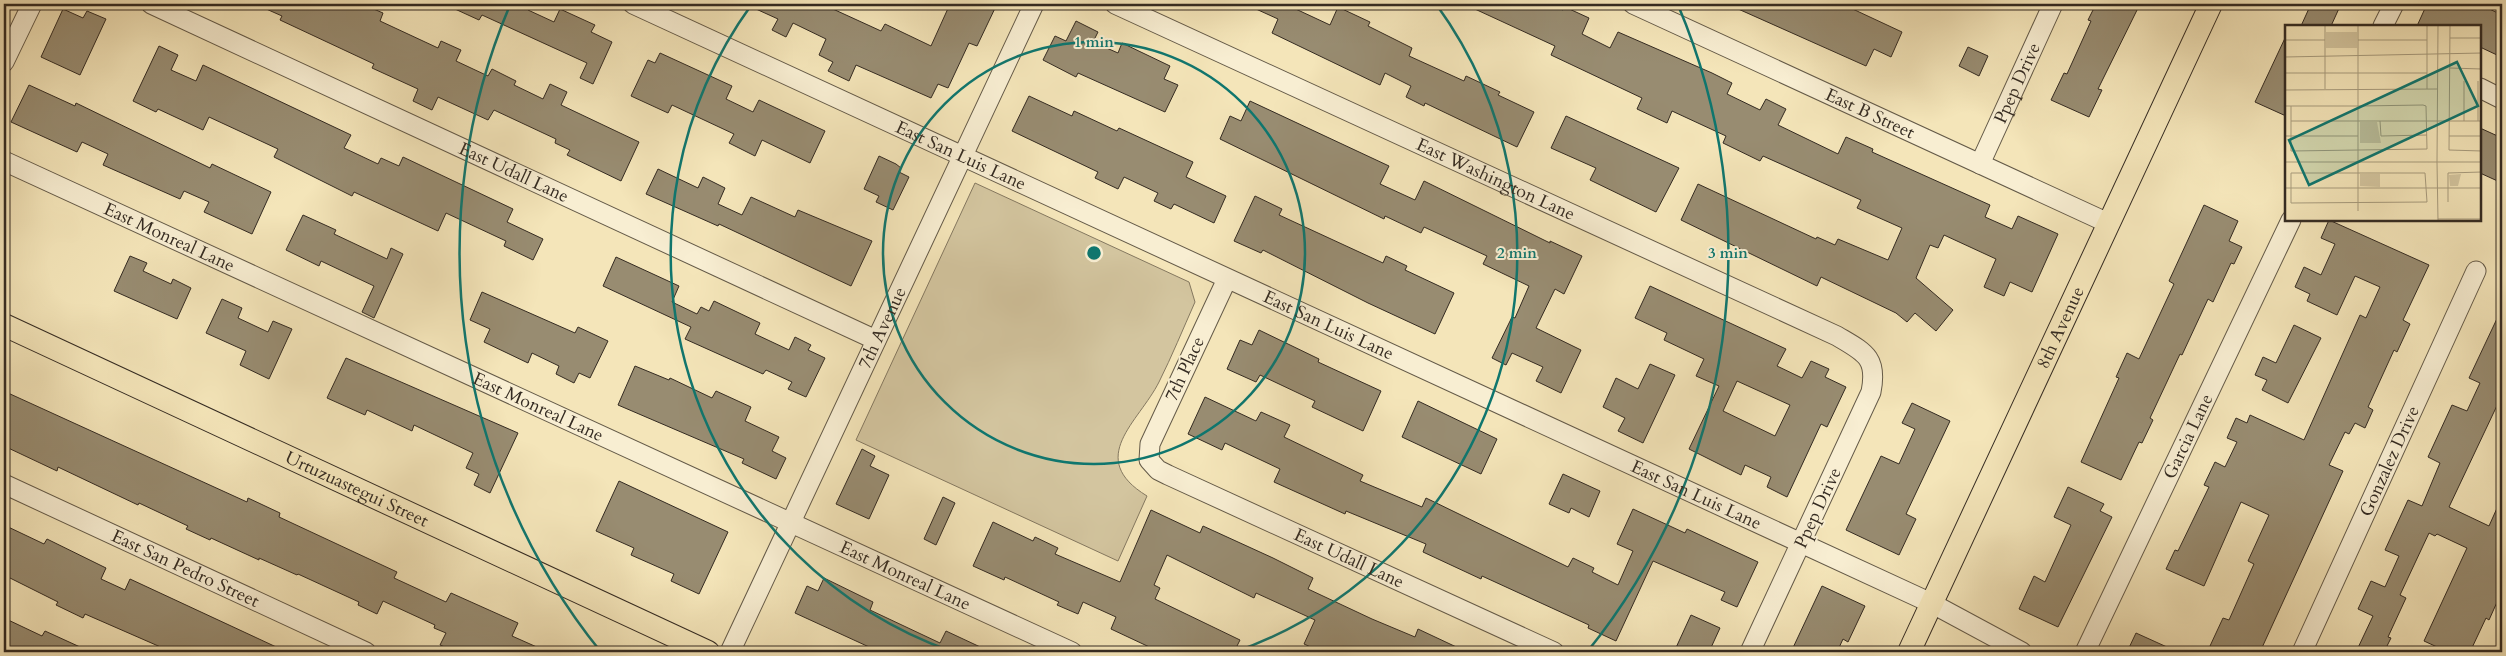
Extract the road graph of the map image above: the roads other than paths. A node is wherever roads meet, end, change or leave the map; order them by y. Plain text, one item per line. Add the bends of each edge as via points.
1 (32, 4) edge
2 (151, 4) edge
3 (633, 4) edge
4 (1034, 4) edge
5 (1115, 4) edge
6 (1633, 4) edge
7 (2054, 4) edge
8 (2211, 4) edge
9 (2394, 4) edge
10 (2384, 25) edge
11 (4, 62) edge
12 (2481, 88) edge
13 (2502, 99) edge
14 (962, 156) junction
15 (4, 161) edge
16 (1980, 164) junction
17 (2291, 221) edge
18 (2108, 223) junction
19 (2476, 270) dead end
20 (1227, 279) junction
21 (4, 325) edge
22 (876, 340) junction
23 (1872, 361) joint
24 (1149, 460) joint
25 (4, 484) edge
26 (791, 523) junction
27 (1801, 544) junction
28 (1931, 603) junction
29 (366, 652) edge
30 (708, 652) edge
31 (730, 652) edge
32 (1072, 652) edge
33 (1554, 652) edge
34 (1750, 652) edge
35 (1908, 652) edge
36 (2022, 652) edge
37 (2085, 652) edge
38 (2302, 652) edge

1 - 11 street
2 - 22 street, East Udall Lane
3 - 14 street, East San Luis Lane
4 - 14 street, 7th Avenue
5 - 23 street, East Washington Lane via 1837,336
6 - 16 street, East B Street
7 - 16 street, Ppep Drive
8 - 18 main road, 8th Avenue
9 - 10 street
12 - 13 street
14 - 20 street, East San Luis Lane
14 - 22 street, 7th Avenue
15 - 26 street, East Monreal Lane
16 - 18 street, East B Street
17 - 37 street, Garcia Lane
18 - 28 main road, 8th Avenue
19 - 38 street, Gonzalez Drive
20 - 24 street, 7th Place via 1150,444
20 - 27 street, East San Luis Lane
21 - 30 main road, Urtuzuastegui Street
22 - 26 street, 7th Avenue
23 - 27 street, Ppep Drive via 1874,377 1871,392
24 - 33 street, East Udall Lane via 1168,475
25 - 29 street, East San Pedro Street
26 - 31 street, 7th Avenue
26 - 32 street, East Monreal Lane
27 - 28 street, East San Luis Lane
27 - 34 street, Ppep Drive
28 - 35 main road, 8th Avenue
28 - 36 street, East San Luis Lane

